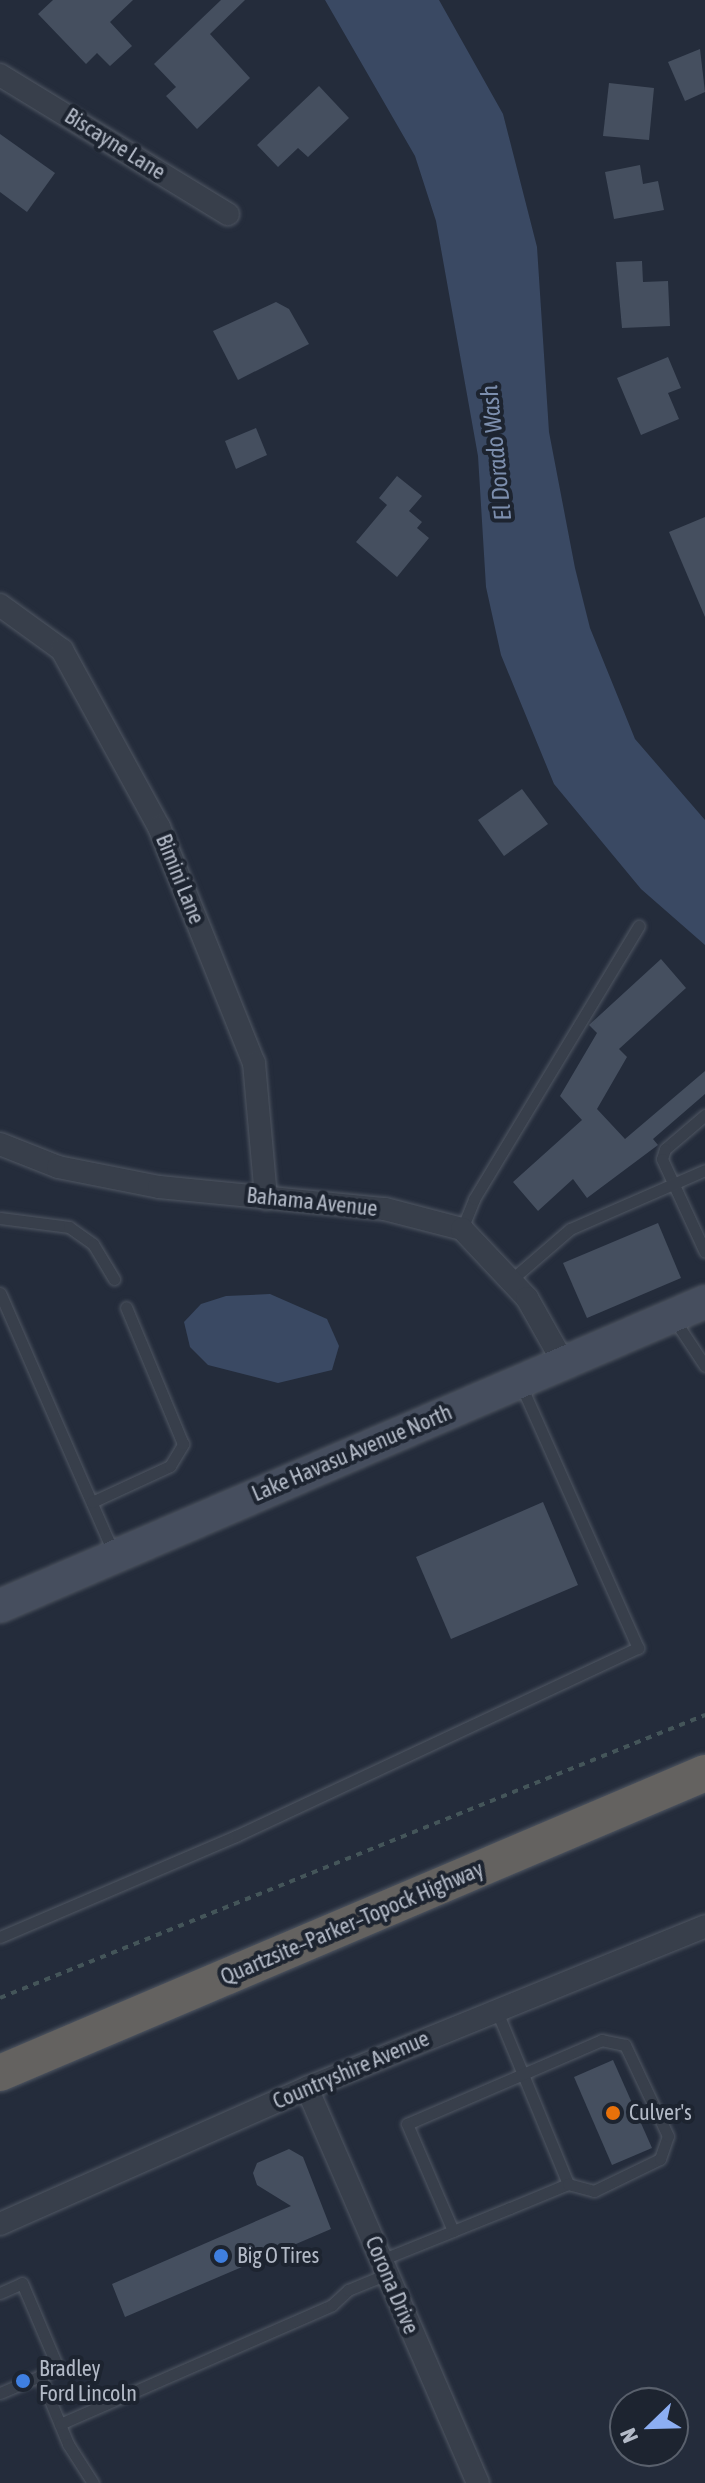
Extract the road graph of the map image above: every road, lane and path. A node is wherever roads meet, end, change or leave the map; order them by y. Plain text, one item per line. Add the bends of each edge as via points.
1 (0, 75) edge
2 (228, 214) dead end
3 (0, 605) edge
4 (639, 926) dead end
5 (705, 1115) edge
6 (0, 1144) edge
7 (705, 1170) edge
8 (673, 1184) junction
9 (266, 1198) junction
10 (0, 1218) edge
11 (462, 1229) junction
12 (705, 1252) edge
13 (114, 1279) dead end
14 (511, 1280) junction
15 (0, 1293) edge
16 (705, 1302) edge
17 (126, 1307) dead end
18 (672, 1315) junction
19 (562, 1360) junction
20 (705, 1366) edge
21 (519, 1381) junction
22 (92, 1502) junction
23 (115, 1556) junction
24 (0, 1606) edge
25 (705, 1715) edge
26 (705, 1773) edge
27 (705, 1926) edge
28 (0, 1937) edge
29 (0, 1998) edge
30 (496, 2009) junction
31 (0, 2073) edge
32 (521, 2073) junction
33 (307, 2088) junction
34 (568, 2184) junction
35 (0, 2224) edge
36 (453, 2231) junction
37 (384, 2267) junction
38 (0, 2293) edge
39 (40, 2376) junction
40 (0, 2393) edge
41 (60, 2424) junction
42 (93, 2483) edge
43 (478, 2483) edge

1 - 2 street, Biscayne Lane
3 - 9 street, Bimini Lane via 62,650 159,827 254,1063
4 - 11 lane via 474,1199
5 - 8 lane via 665,1149 662,1159
6 - 9 street, Bahama Avenue via 58,1167 159,1187
7 - 8 lane
8 - 12 lane
8 - 14 lane via 570,1229
9 - 11 street, Bahama Avenue via 385,1209
10 - 13 lane via 69,1227 93,1244
11 - 14 street
14 - 19 street
15 - 22 lane
16 - 18 main road, Lake Havasu Avenue North
17 - 22 lane via 183,1444 170,1466
18 - 19 main road, Lake Havasu Avenue North
18 - 20 lane
19 - 21 main road, Lake Havasu Avenue North
21 - 23 main road, Lake Havasu Avenue North
21 - 28 lane via 638,1648 236,1836
22 - 23 lane
23 - 24 main road, Lake Havasu Avenue North
25 - 29 path
26 - 31 highway, Quartzsite–Parker–Topock Highway
27 - 30 street, Countryshire Avenue
30 - 32 lane
30 - 33 street, Countryshire Avenue
32 - 34 lane
32 - 34 lane via 602,2040 625,2045 668,2136 660,2159 594,2191
32 - 36 lane via 407,2124
33 - 35 street, Countryshire Avenue
33 - 37 street, Corona Drive
34 - 36 lane
36 - 37 lane
37 - 41 lane via 332,2305
37 - 43 street, Corona Drive
38 - 39 lane via 22,2283 58,2368
39 - 40 lane
39 - 41 lane
41 - 42 lane

